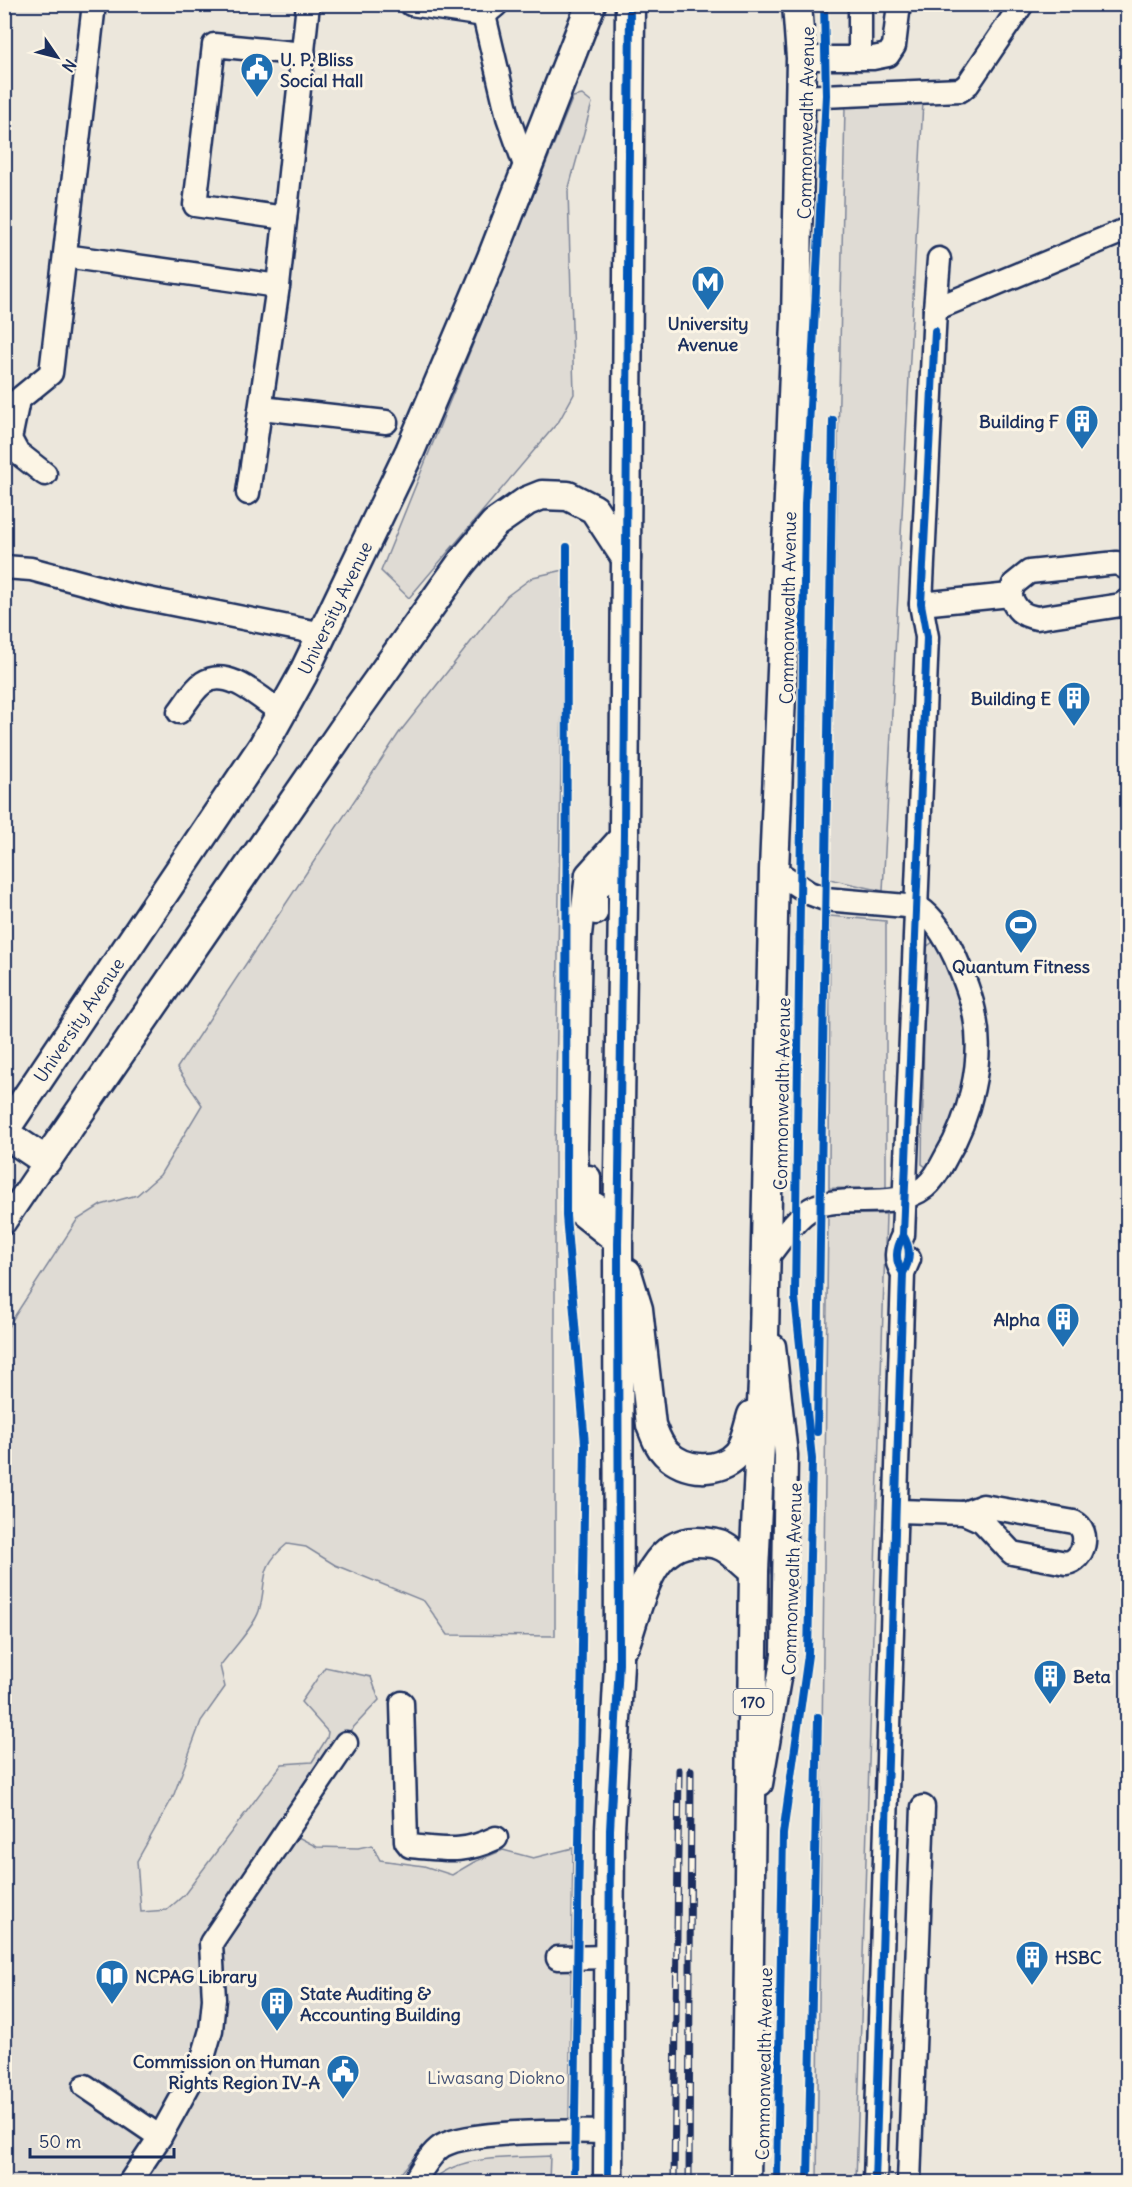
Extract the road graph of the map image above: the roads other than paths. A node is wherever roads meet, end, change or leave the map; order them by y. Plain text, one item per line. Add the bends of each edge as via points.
1 (94, 4) edge
2 (309, 4) edge
3 (411, 4) edge
4 (591, 4) edge
5 (630, 4) edge
6 (797, 4) edge
7 (860, 4) edge
8 (899, 4) edge
9 (1022, 4) edge
10 (453, 7) edge
11 (489, 8) edge
12 (304, 54) junction
13 (801, 58) junction
14 (860, 58) junction
15 (800, 97) junction
16 (526, 168) junction
17 (285, 218) junction
18 (1128, 229) edge
19 (65, 256) junction
20 (939, 260) dead end
21 (278, 286) junction
22 (935, 309) junction
23 (261, 408) junction
24 (386, 422) dead end
25 (45, 474) dead end
26 (248, 493) dead end
27 (626, 558) junction
28 (15, 568) edge
29 (1128, 568) edge
30 (1010, 594) junction
31 (1128, 600) edge
32 (921, 604) junction
33 (323, 634) junction
34 (179, 712) dead end
35 (282, 713) junction
36 (624, 833) junction
37 (774, 870) junction
38 (918, 907) junction
39 (4, 1132) edge
40 (46, 1161) junction
41 (905, 1196) junction
42 (4, 1223) edge
43 (618, 1232) junction
44 (765, 1260) junction
45 (763, 1382) junction
46 (898, 1511) junction
47 (964, 1513) junction
48 (754, 1571) junction
49 (619, 1664) junction
50 (402, 1703) dead end
51 (346, 1743) dead end
52 (923, 1807) dead end
53 (752, 1833) junction
54 (496, 1838) dead end
55 (612, 1957) junction
56 (558, 1958) dead end
57 (84, 2086) dead end
58 (609, 2132) junction
59 (160, 2137) junction
60 (130, 2182) edge
61 (414, 2182) edge
62 (608, 2182) edge
63 (746, 2182) edge
64 (875, 2182) edge
65 (909, 2182) edge

1 - 19 street
2 - 12 street
3 - 10 street
4 - 16 main road, University Avenue
5 - 27 main road
6 - 13 main road, Commonwealth Avenue / 170
7 - 14 street
8 - 14 street via 894,46 888,55
9 - 15 street via 961,90
10 - 11 street
11 - 16 street via 508,117
12 - 17 street
12 - 17 street via 214,45 195,205
13 - 14 street
13 - 15 main road, Commonwealth Avenue / 170
15 - 37 main road, Commonwealth Avenue / 170 via 796,322
16 - 33 main road, University Avenue via 414,440
17 - 21 street
18 - 22 street
19 - 21 street
19 - 25 street via 51,373 18,400 10,439 17,452
20 - 22 street
21 - 23 street
22 - 32 street
23 - 24 street
23 - 26 street
27 - 36 main road
27 - 40 main road via 594,509 568,496 542,495 494,524 364,699
28 - 33 street
29 - 30 street via 1117,563 1029,572 1014,584
30 - 31 street via 1016,609 1037,618 1121,605
30 - 32 street
32 - 38 street via 927,637
33 - 35 main road, University Avenue
34 - 35 street via 202,683 217,676 231,679
35 - 39 main road, University Avenue
36 - 43 main road
36 - 43 street via 587,874 580,935 576,1136 579,1213
37 - 38 street via 825,899
37 - 44 main road, Commonwealth Avenue / 170
38 - 41 street
38 - 41 street via 928,914 948,943 963,975 976,1018 977,1060 970,1098 952,1148 925,1187
39 - 40 main road
40 - 42 street
41 - 44 street via 822,1204 806,1213
41 - 46 street via 903,1235 909,1246 909,1264 903,1273
43 - 45 main road via 638,1309 651,1425 666,1453 690,1466 716,1467 729,1462 745,1439
43 - 49 main road
44 - 45 main road, Commonwealth Avenue / 170
44 - 53 street via 800,1456 797,1654
45 - 48 main road, Commonwealth Avenue / 170
46 - 47 street
46 - 64 street
47 - 47 street via 982,1521 1012,1553 1065,1563 1080,1556 1085,1536 1081,1526 1074,1522 983,1506
48 - 49 main road via 724,1547 706,1542 682,1542 660,1556
48 - 53 main road, Commonwealth Avenue / 170
49 - 55 main road via 610,1830
50 - 54 street via 406,1841 410,1846 454,1849 474,1848
51 - 59 street via 211,1943 211,2030 202,2061
52 - 65 street
53 - 63 main road, Commonwealth Avenue / 170
55 - 56 street
55 - 58 main road
57 - 59 street
58 - 61 street via 559,2131 460,2140 443,2146
58 - 62 main road
59 - 60 street

